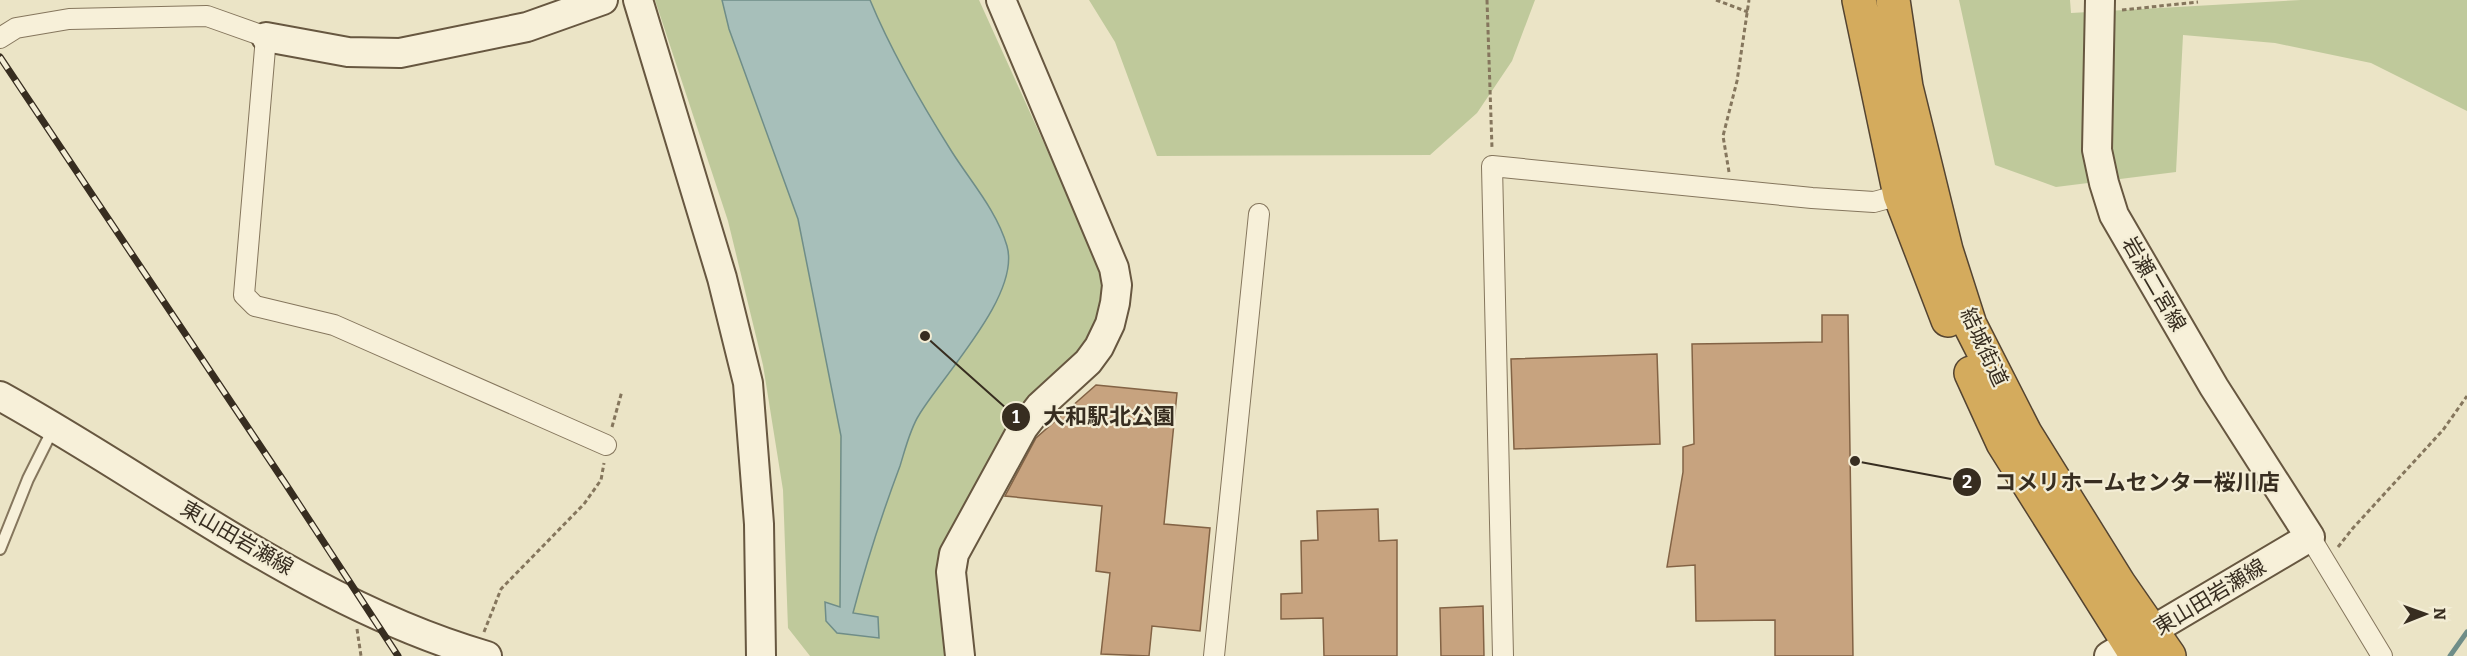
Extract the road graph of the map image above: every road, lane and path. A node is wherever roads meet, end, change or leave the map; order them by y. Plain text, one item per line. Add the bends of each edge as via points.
1 (603, 0) edge
2 (638, 0) edge
3 (1001, 0) edge
4 (1487, 0) edge
5 (1716, 0) edge
6 (1749, 0) edge
7 (1860, 0) edge
8 (1893, 0) edge
9 (2198, 2) dead end
10 (2100, 5) edge
11 (1748, 12) junction
12 (266, 37) junction
13 (0, 38) edge
14 (1492, 166) junction
15 (1732, 190) junction
16 (1900, 195) junction
17 (1259, 214) dead end
18 (622, 391) dead end
19 (0, 396) edge
20 (2467, 396) edge
21 (54, 426) junction
22 (606, 445) junction
23 (2310, 537) junction
24 (0, 549) edge
25 (2326, 563) junction
26 (2139, 649) edge
27 (481, 654) edge
28 (761, 656) edge
29 (960, 656) edge
30 (1214, 656) edge
31 (1503, 656) edge
32 (2382, 656) edge

1 - 12 street via 527,27 400,53 348,52
2 - 28 street via 722,278 748,383 759,524
3 - 29 street via 1114,268 1117,285 1110,324 1099,347 1023,428 954,554 951,572
4 - 14 path
5 - 11 path
6 - 11 path
7 - 16 highway, 結城街道
8 - 26 highway, 結城街道 via 1906,87 1946,250 1970,325 2025,433 2120,584
9 - 10 path via 2128,10
10 - 23 street, 岩瀬二宮線 via 2097,150 2115,215 2214,387
11 - 15 path via 1723,136
12 - 13 street via 207,16 69,19 16,28
12 - 22 street via 244,295 255,306 334,325
14 - 15 street
14 - 31 street
15 - 16 street via 1874,202
16 - 26 highway, 結城街道 via 1930,278 2003,443
17 - 30 street
18 - 22 path
19 - 21 street, 東山田岩瀬線
20 - 25 path via 2444,430 2353,528
21 - 24 lane
21 - 27 street, 東山田岩瀬線 via 169,498 364,610
22 - 27 path via 601,480 584,504 501,588
23 - 25 street
23 - 26 street, 東山田岩瀬線
25 - 32 street

